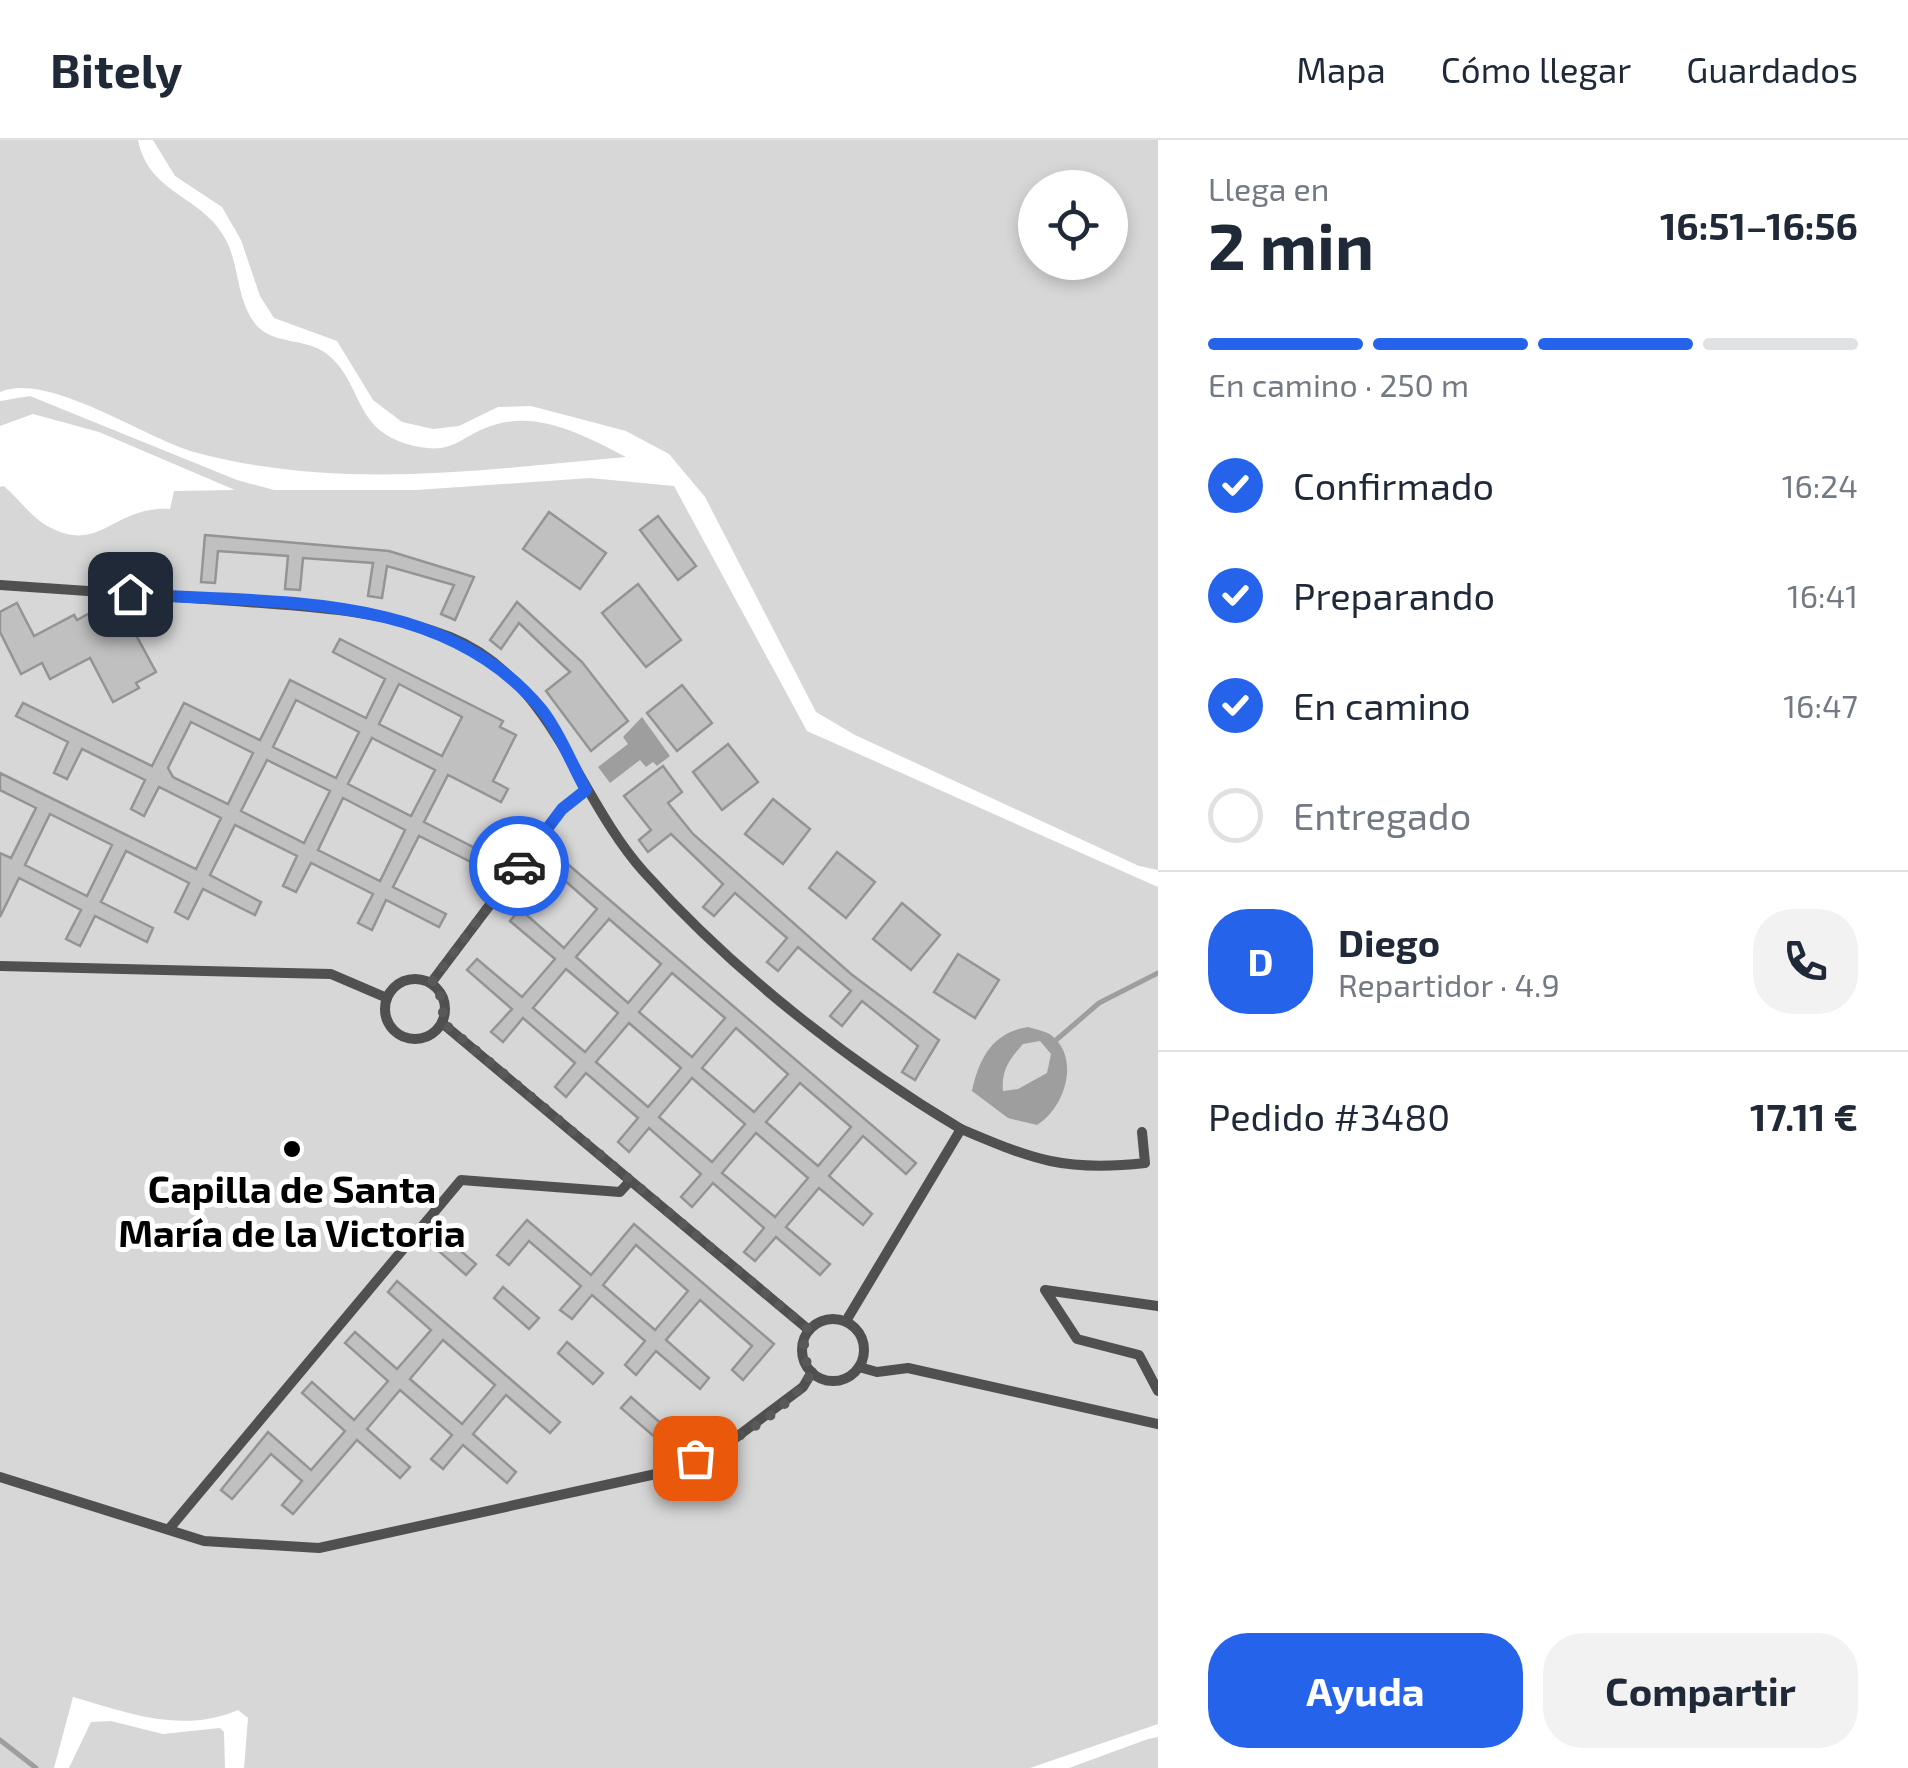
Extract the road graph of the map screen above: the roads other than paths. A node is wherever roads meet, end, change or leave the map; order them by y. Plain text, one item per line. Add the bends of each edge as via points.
1 (0, 585) edge
2 (586, 790) junction
3 (0, 966) edge
4 (431, 983) junction
5 (387, 998) junction
6 (442, 1022) junction
7 (422, 1038) junction
8 (478, 1050) junction
9 (427, 1052) dead end
10 (468, 1062) dead end
11 (528, 1092) junction
12 (518, 1104) dead end
13 (960, 1129) junction
14 (1142, 1132) dead end
15 (578, 1135) junction
16 (569, 1149) dead end
17 (630, 1180) junction
18 (1158, 1306) edge
19 (846, 1321) junction
20 (809, 1330) junction
21 (860, 1367) junction
22 (812, 1372) junction
23 (1158, 1391) edge
24 (1158, 1424) edge
25 (0, 1477) edge
26 (170, 1529) junction

1 - 2 lane via 369,611 453,638 504,670 544,713
2 - 4 lane via 562,809
2 - 13 lane via 642,870 705,932 862,1067
3 - 5 lane via 330,974
4 - 5 lane via 406,980
4 - 6 lane via 444,1001
5 - 7 lane via 385,1010 397,1033
6 - 7 lane
6 - 8 lane
7 - 9 lane
8 - 10 lane
8 - 11 lane
11 - 12 lane
11 - 15 lane
13 - 14 lane via 1054,1164 1089,1169 1145,1162
13 - 19 lane
15 - 16 lane
15 - 17 lane
17 - 20 lane
17 - 26 lane via 620,1192 461,1180
18 - 23 lane via 1046,1290 1077,1339 1139,1355
19 - 20 lane via 820,1322
19 - 21 lane via 864,1341
20 - 22 lane via 802,1344
21 - 22 lane via 837,1381
21 - 24 lane via 908,1368
22 - 26 lane via 803,1387 726,1445 665,1472 319,1548 204,1540
25 - 26 lane

